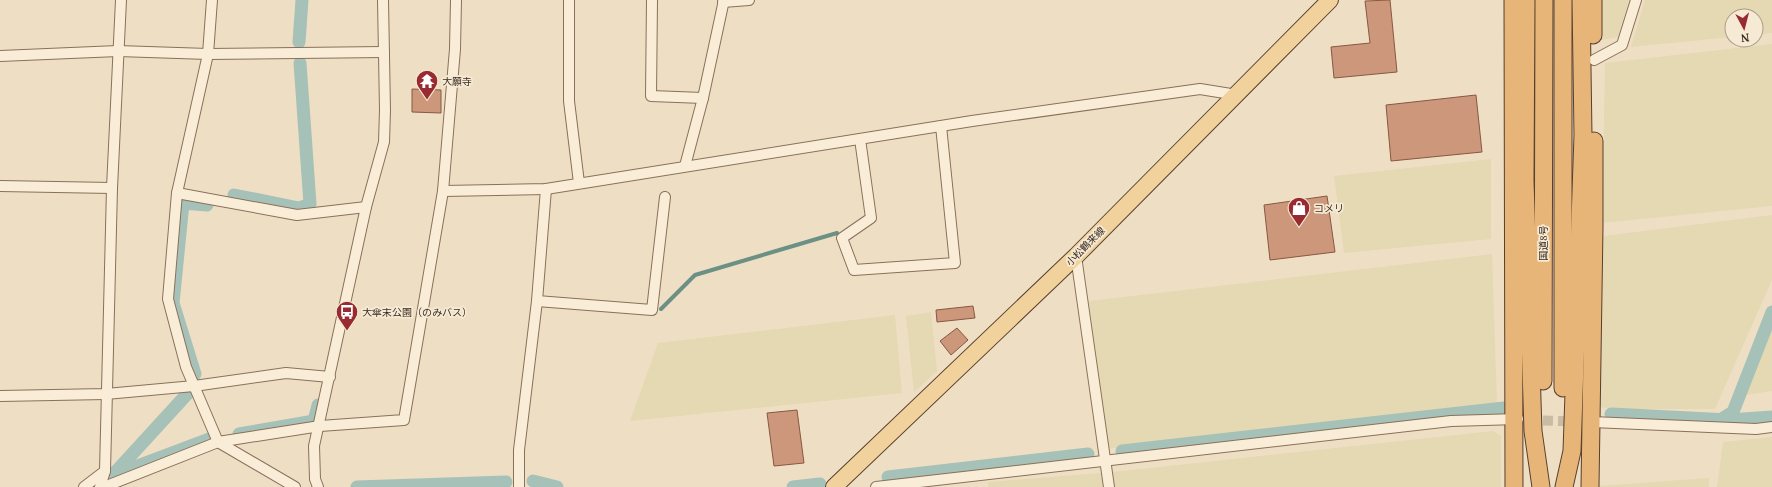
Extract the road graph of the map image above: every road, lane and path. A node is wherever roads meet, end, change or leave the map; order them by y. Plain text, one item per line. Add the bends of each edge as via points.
1 (121, 0) edge
2 (212, 0) edge
3 (383, 0) edge
4 (456, 0) edge
5 (569, 0) edge
6 (652, 0) edge
7 (750, 0) edge
8 (1513, 0) edge
9 (1526, 0) edge
10 (1544, 0) edge
11 (1563, 0) edge
12 (1581, 0) edge
13 (1593, 0) edge
14 (1636, 0) edge
15 (723, 1) edge
16 (1327, 1) edge
17 (118, 51) junction
18 (384, 52) junction
19 (208, 54) junction
20 (0, 56) edge
21 (1594, 60) junction
22 (1238, 95) junction
23 (703, 98) junction
24 (941, 126) junction
25 (860, 139) junction
26 (685, 166) junction
27 (579, 183) junction
28 (0, 186) edge
29 (112, 188) junction
30 (546, 189) junction
31 (443, 191) junction
32 (177, 193) junction
33 (665, 197) dead end
34 (366, 207) junction
35 (1076, 256) junction
36 (537, 301) junction
37 (330, 377) junction
38 (194, 386) junction
39 (106, 394) junction
40 (0, 396) edge
41 (1519, 419) junction
42 (1592, 422) junction
43 (320, 426) junction
44 (1772, 427) edge
45 (218, 442) junction
46 (1106, 460) junction
47 (105, 471) junction
48 (84, 487) edge
49 (100, 487) edge
50 (104, 487) edge
51 (295, 487) edge
52 (318, 487) edge
53 (519, 487) edge
54 (834, 487) edge
55 (876, 487) edge
56 (1109, 487) edge
57 (1514, 487) edge
58 (1542, 487) edge
59 (1563, 487) edge
60 (1590, 487) edge

1 - 17 street
2 - 19 street
3 - 18 street
4 - 31 street via 455,49
5 - 27 street via 569,101
6 - 23 street via 651,96
7 - 15 street
8 - 41 highway
9 - 58 highway via 1525,180 1533,431
10 - 58 highway, 国道8号
11 - 59 highway, 国道8号
12 - 59 highway via 1583,135 1572,451
13 - 21 highway
14 - 21 street via 1622,45
15 - 23 street
16 - 22 main road, 小松鶴来線
17 - 19 street
17 - 20 street
17 - 29 street
18 - 19 street
18 - 34 street via 384,142
19 - 32 street
21 - 42 highway via 1590,228
22 - 24 street via 1200,89
22 - 35 main road, 小松鶴来線
23 - 26 street
24 - 25 street
24 - 25 street via 955,263 854,270 842,238 871,218
25 - 26 street
26 - 27 street
27 - 30 street
28 - 29 street
29 - 39 street
30 - 31 street
30 - 36 street
31 - 43 street via 404,420
32 - 34 street via 296,215
32 - 38 street via 168,299 186,367
33 - 36 street via 652,310
34 - 37 street
35 - 46 street
35 - 54 main road, 小松鶴来線
36 - 53 street via 519,450
37 - 38 street via 286,373
37 - 43 street
38 - 39 street
38 - 45 street
39 - 40 street
39 - 47 street
41 - 46 street via 1451,421
41 - 57 highway
42 - 44 street via 1756,429
42 - 60 highway
43 - 45 street
43 - 52 street via 314,446 315,479
45 - 50 street
45 - 51 street
46 - 55 street
46 - 56 street
47 - 48 street
47 - 49 street

